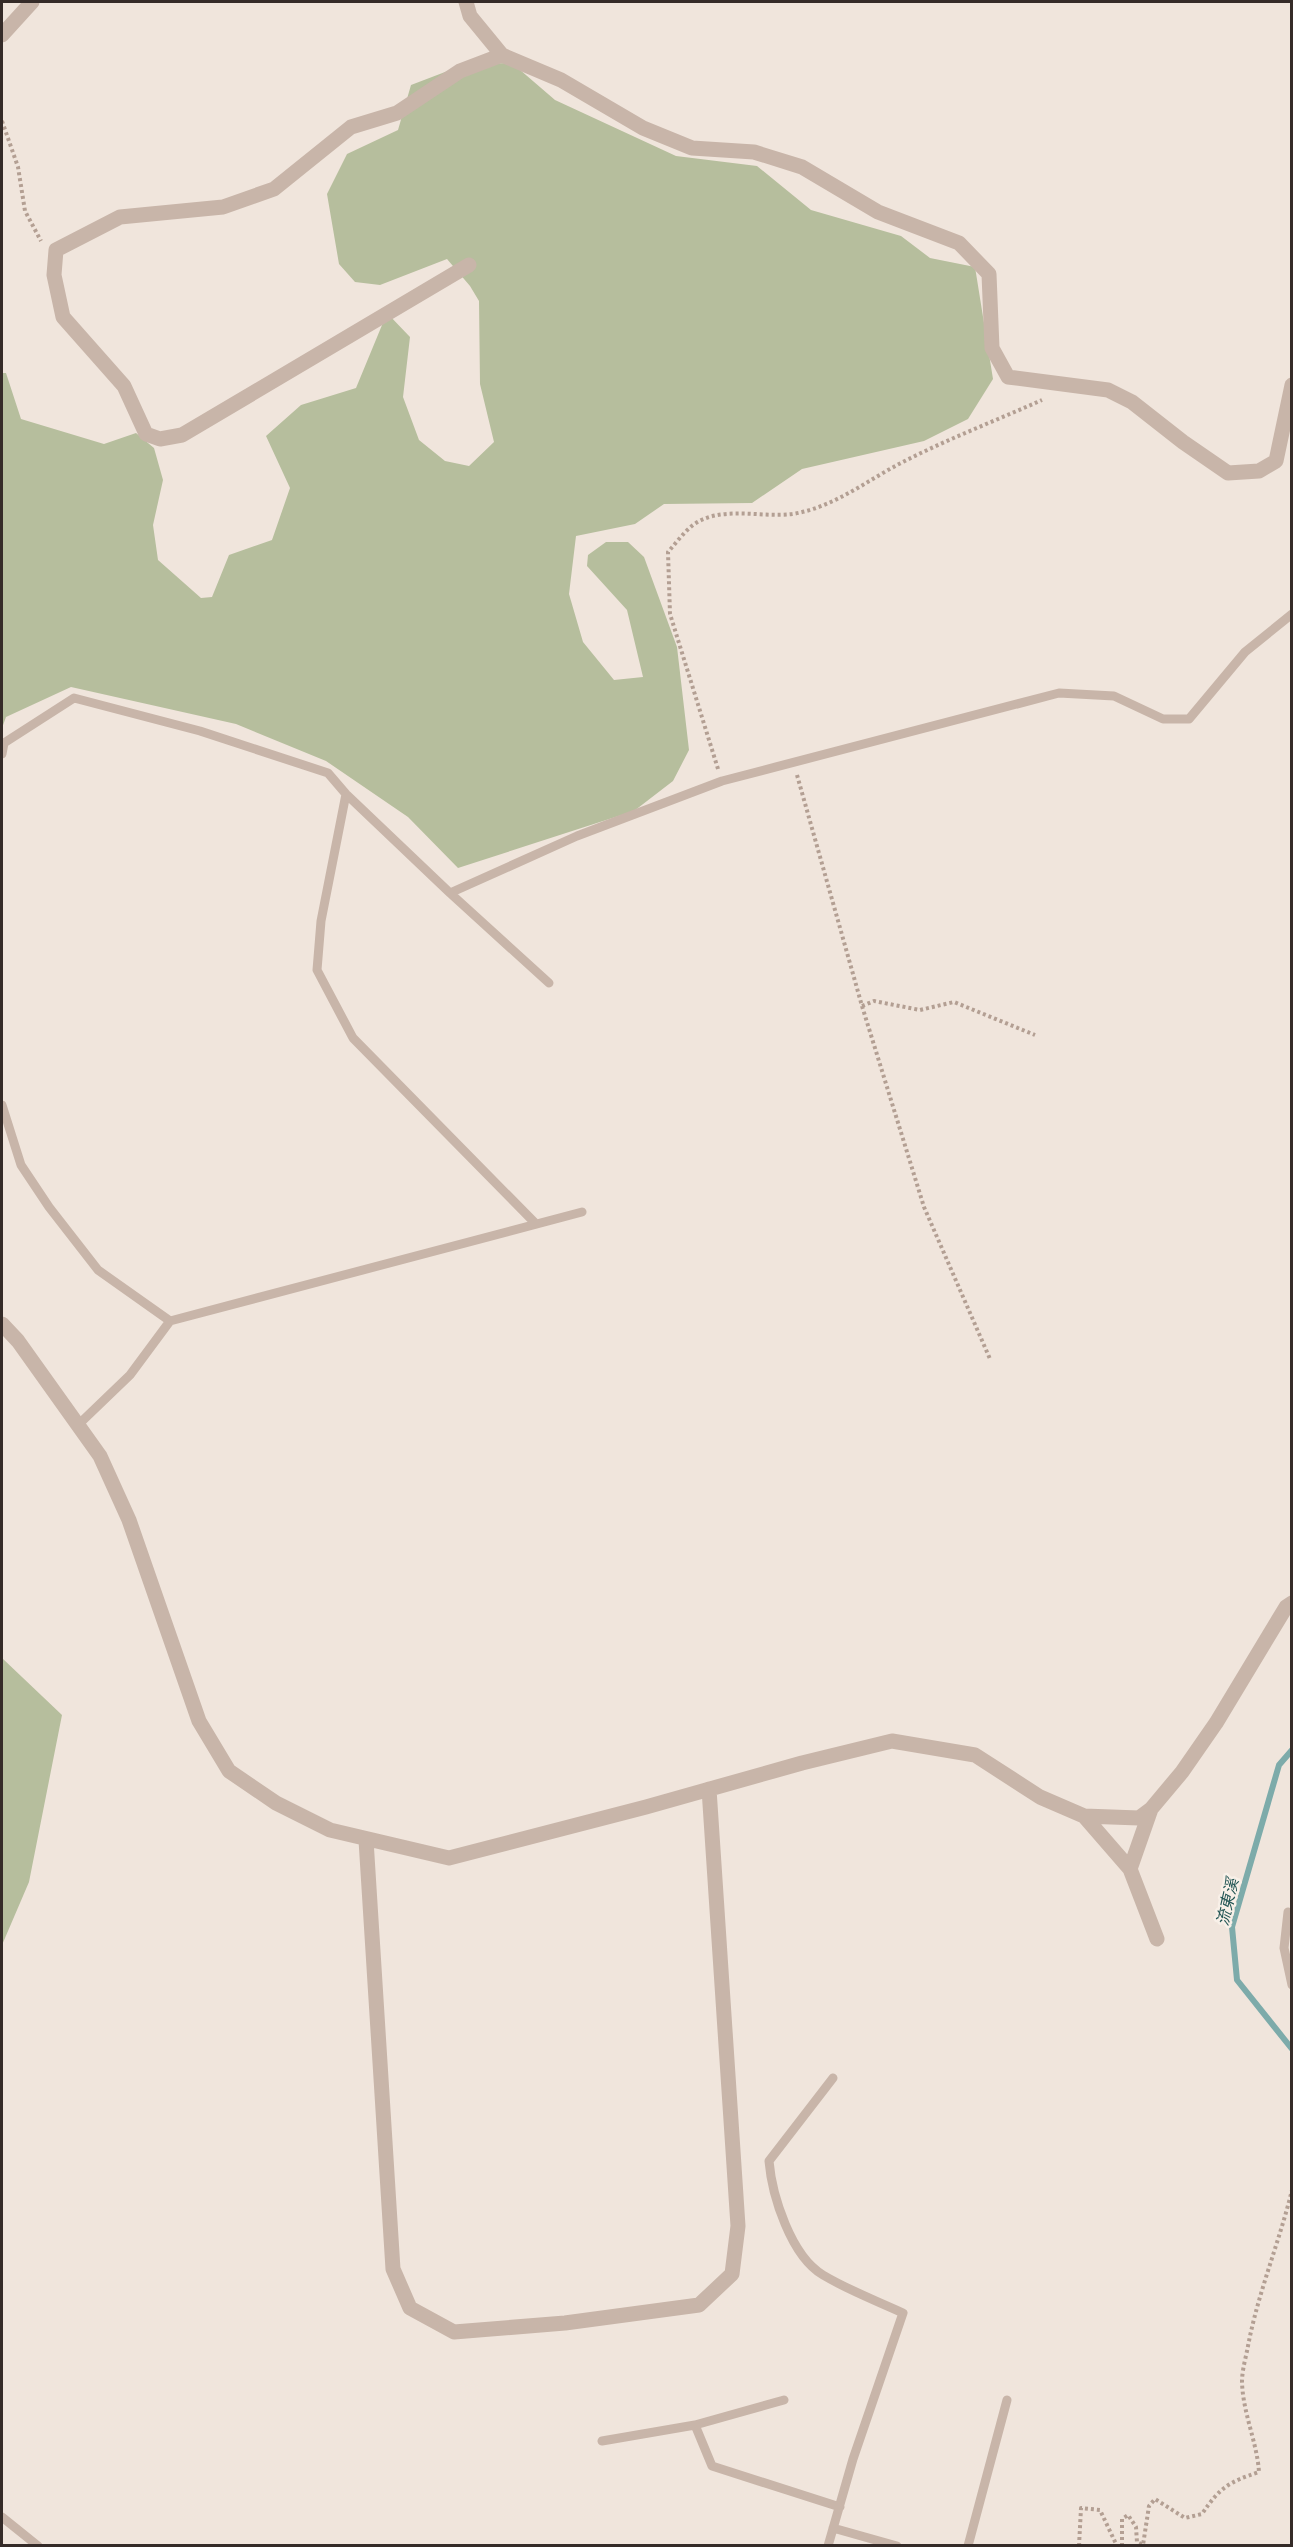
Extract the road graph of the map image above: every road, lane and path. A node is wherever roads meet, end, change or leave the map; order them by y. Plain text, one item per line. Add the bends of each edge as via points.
1 (32, 2) edge
2 (466, 2) edge
3 (2, 35) edge
4 (502, 55) junction
5 (2, 121) edge
6 (56, 250) junction
7 (469, 265) dead end
8 (1292, 385) edge
9 (1045, 398) dead end
10 (1292, 614) edge
11 (2, 754) edge
12 (793, 762) junction
13 (722, 781) junction
14 (346, 794) junction
15 (450, 893) junction
16 (549, 983) dead end
17 (862, 1006) junction
18 (1035, 1035) dead end
19 (2, 1105) edge
20 (582, 1212) dead end
21 (536, 1224) junction
22 (170, 1321) junction
23 (2, 1324) edge
24 (990, 1359) dead end
25 (78, 1425) junction
26 (1292, 1603) edge
27 (709, 1789) junction
28 (1151, 1809) junction
29 (1084, 1816) junction
30 (366, 1840) junction
31 (1130, 1869) junction
32 (1288, 1912) dead end
33 (1157, 1939) dead end
34 (1292, 1985) edge
35 (833, 2078) dead end
36 (1292, 2190) edge
37 (784, 2400) dead end
38 (1007, 2400) dead end
39 (695, 2425) junction
40 (602, 2441) dead end
41 (840, 2507) junction
42 (2, 2517) edge
43 (833, 2529) junction
44 (38, 2546) edge
45 (828, 2546) edge
46 (897, 2546) edge
47 (968, 2546) edge
48 (1079, 2546) edge
49 (1117, 2546) edge
50 (1122, 2546) edge

1 - 3 street
2 - 4 street via 470,16
4 - 6 street via 460,71 397,113 351,127 274,189 223,207 120,217
4 - 8 street via 561,80 643,128 692,148 754,152 802,167 878,212 959,243 989,274 992,348 1008,377 1108,390 1132,402 1228,473 1259,471 1276,461
5 - 6 path via 18,167 25,211 40,240
6 - 7 street via 54,275 63,317 124,386 146,434 160,439 182,435
9 - 13 path via 901,463 836,500 793,513 710,517 693,525 668,552 670,614
10 - 12 lane via 1245,652 1189,718 1163,719 1114,696 1059,693
11 - 14 lane via 4,743 74,698 200,731 328,773
12 - 13 lane
12 - 17 path
13 - 15 lane via 577,836
14 - 15 lane
14 - 21 lane via 321,921 317,970 353,1038
15 - 16 lane
17 - 18 path via 873,1001 920,1010 954,1002
17 - 24 path via 924,1207
19 - 22 lane via 21,1165 98,1270
20 - 21 lane
21 - 22 lane
22 - 25 lane via 130,1375
23 - 25 street
25 - 30 street via 100,1456 129,1520 199,1721 229,1771 276,1803 330,1830
26 - 28 street via 1216,1723
27 - 29 street via 892,1741 975,1755 1040,1797
27 - 30 street via 449,1858
27 - 30 street via 738,2226 732,2274 699,2305 565,2324 454,2332 410,2308 393,2269
28 - 29 street via 1139,1818
28 - 31 street
29 - 31 street
31 - 33 street
32 - 34 lane via 1284,1948
35 - 41 lane via 769,2161 771,2186 793,2242 821,2274 903,2313
36 - 50 path via 1254,2315 1242,2380 1259,2472 1231,2482 1202,2514 1185,2517 1155,2499 1149,2506 1143,2545 1137,2542 1136,2527 1128,2515 1122,2519
37 - 39 lane
38 - 47 lane
39 - 40 lane
39 - 41 lane via 712,2466
41 - 43 lane
42 - 44 lane
43 - 45 lane
43 - 46 lane
48 - 49 path via 1081,2508 1100,2510

